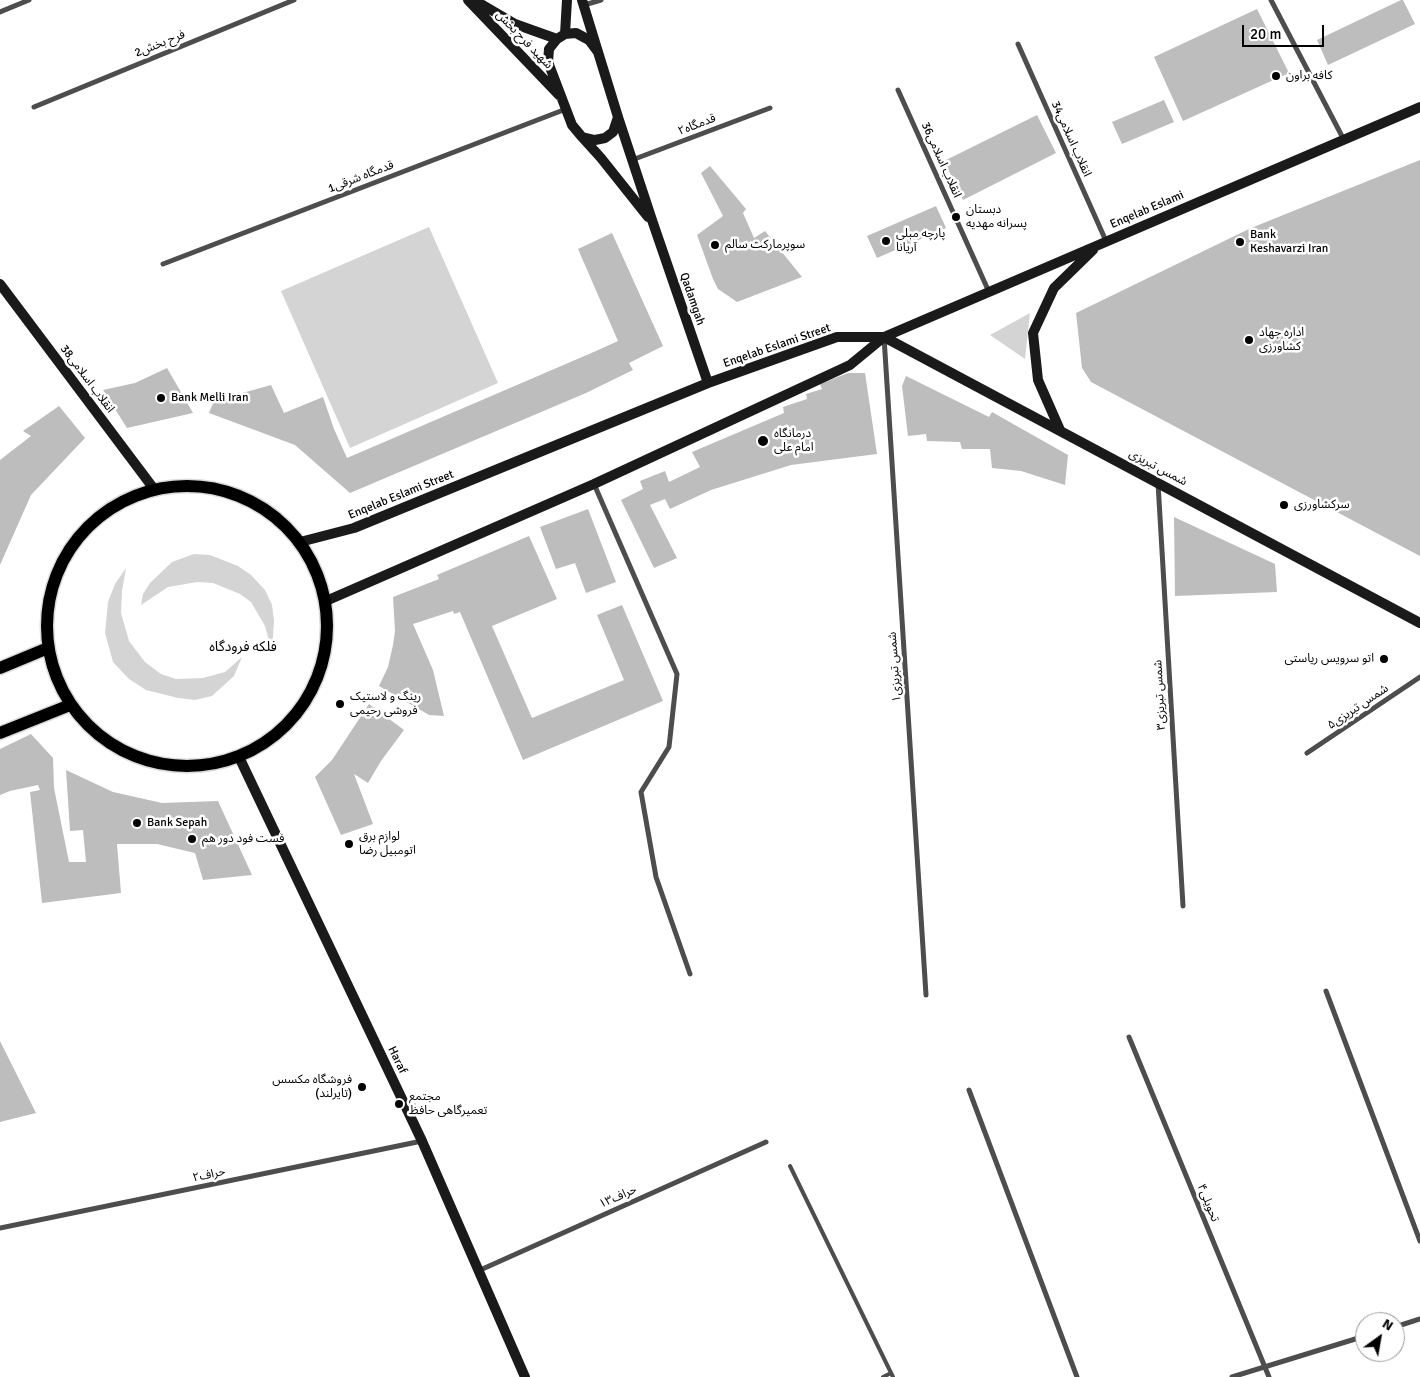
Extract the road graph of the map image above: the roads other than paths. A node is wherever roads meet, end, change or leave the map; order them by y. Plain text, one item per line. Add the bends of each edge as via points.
1 (29, 0) edge
2 (294, 0) edge
3 (468, 0) edge
4 (474, 0) edge
5 (567, 0) edge
6 (601, 0) edge
7 (1271, 0) edge
8 (583, 2) edge
9 (0, 12) edge
10 (561, 37) junction
11 (1018, 44) dead end
12 (598, 52) junction
13 (898, 90) dead end
14 (562, 98) junction
15 (34, 107) dead end
16 (1420, 107) edge
17 (770, 108) dead end
18 (566, 109) junction
19 (618, 117) junction
20 (582, 137) junction
21 (1344, 140) junction
22 (632, 160) junction
23 (653, 223) junction
24 (1103, 243) junction
25 (163, 264) dead end
26 (0, 284) edge
27 (989, 292) junction
28 (884, 337) junction
29 (708, 383) junction
30 (1060, 430) junction
31 (1158, 482) junction
32 (594, 484) junction
33 (154, 490) junction
34 (300, 542) junction
35 (326, 601) junction
36 (1420, 623) edge
37 (48, 648) junction
38 (0, 668) edge
39 (1420, 677) edge
40 (70, 705) junction
41 (0, 733) edge
42 (1307, 753) dead end
43 (239, 757) junction
44 (1183, 906) dead end
45 (690, 974) dead end
46 (1326, 992) dead end
47 (926, 995) dead end
48 (1129, 1037) dead end
49 (969, 1090) dead end
50 (422, 1141) junction
51 (766, 1142) dead end
52 (790, 1166) dead end
53 (0, 1228) edge
54 (1420, 1241) edge
55 (478, 1271) junction
56 (1420, 1319) edge
57 (1405, 1324) edge
58 (1355, 1339) edge
59 (1265, 1367) junction
60 (892, 1375) edge
61 (525, 1377) edge
62 (883, 1377) edge
63 (1077, 1377) edge
64 (1232, 1377) edge
65 (1269, 1377) edge

1 - 9 street
2 - 15 street, 2فرح بخش
3 - 14 main road, شهید فرح بخش
4 - 10 main road, شهید فرح بخش via 515,24
5 - 10 main road
6 - 8 street
7 - 21 street
8 - 12 main road
10 - 12 main road, شهید فرح بخش via 576,33 589,40
10 - 14 main road, Qadamgah via 549,49 548,62
11 - 24 street, 34انقلاب اسلامی
12 - 19 main road, Qadamgah
13 - 27 street, 36انقلاب اسلامی
14 - 18 main road, Qadamgah
16 - 21 main road, Enqelab Eslami
17 - 22 street, قدمگاه۲
18 - 20 main road, Qadamgah via 572,125
18 - 25 street, 1قدمگاه شرقی
19 - 20 main road via 613,132 605,138
19 - 22 main road, Qadamgah
20 - 23 main road, Qadamgah
21 - 24 main road, Enqelab Eslami
22 - 23 main road, Qadamgah
23 - 29 main road, Qadamgah
24 - 27 main road, Enqelab Eslami
24 - 30 main road via 1054,288 1033,333 1038,380
26 - 33 main road, 38انقلاب اسلامی
27 - 28 main road, Enqelab Eslami
28 - 29 main road, Enqelab Eslami Street via 837,337
28 - 30 main road, شمس تبریزی
28 - 32 main road via 850,365
28 - 47 street, شمس تبریزی۱
29 - 34 main road, Enqelab Eslami Street via 354,528
30 - 31 main road, شمس تبریزی
31 - 36 main road, شمس تبریزی
31 - 44 street, شمس تبریزی۳
32 - 35 main road
32 - 45 street via 677,674 669,747 641,792 656,877
33 - 34 main road via 195,486 235,494 271,513
33 - 37 main road via 115,505 82,531 59,566 48,606
34 - 35 main road via 312,560
35 - 43 main road via 326,649 310,695 280,732
37 - 38 main road
37 - 40 main road via 56,677
39 - 42 street, ۵شمس تبریزی
40 - 41 main road
40 - 43 main road via 96,733 128,754 164,765 193,766
43 - 50 main road, Haraf
46 - 54 street
48 - 59 street, تحویلی۴
49 - 63 street
50 - 53 street, حراف۲
50 - 55 main road, Haraf
51 - 55 street, حراف۱۳
52 - 60 lane
55 - 61 main road, Haraf
56 - 57 street
58 - 59 street
59 - 64 street
59 - 65 street, تحویلی۴
60 - 62 lane

